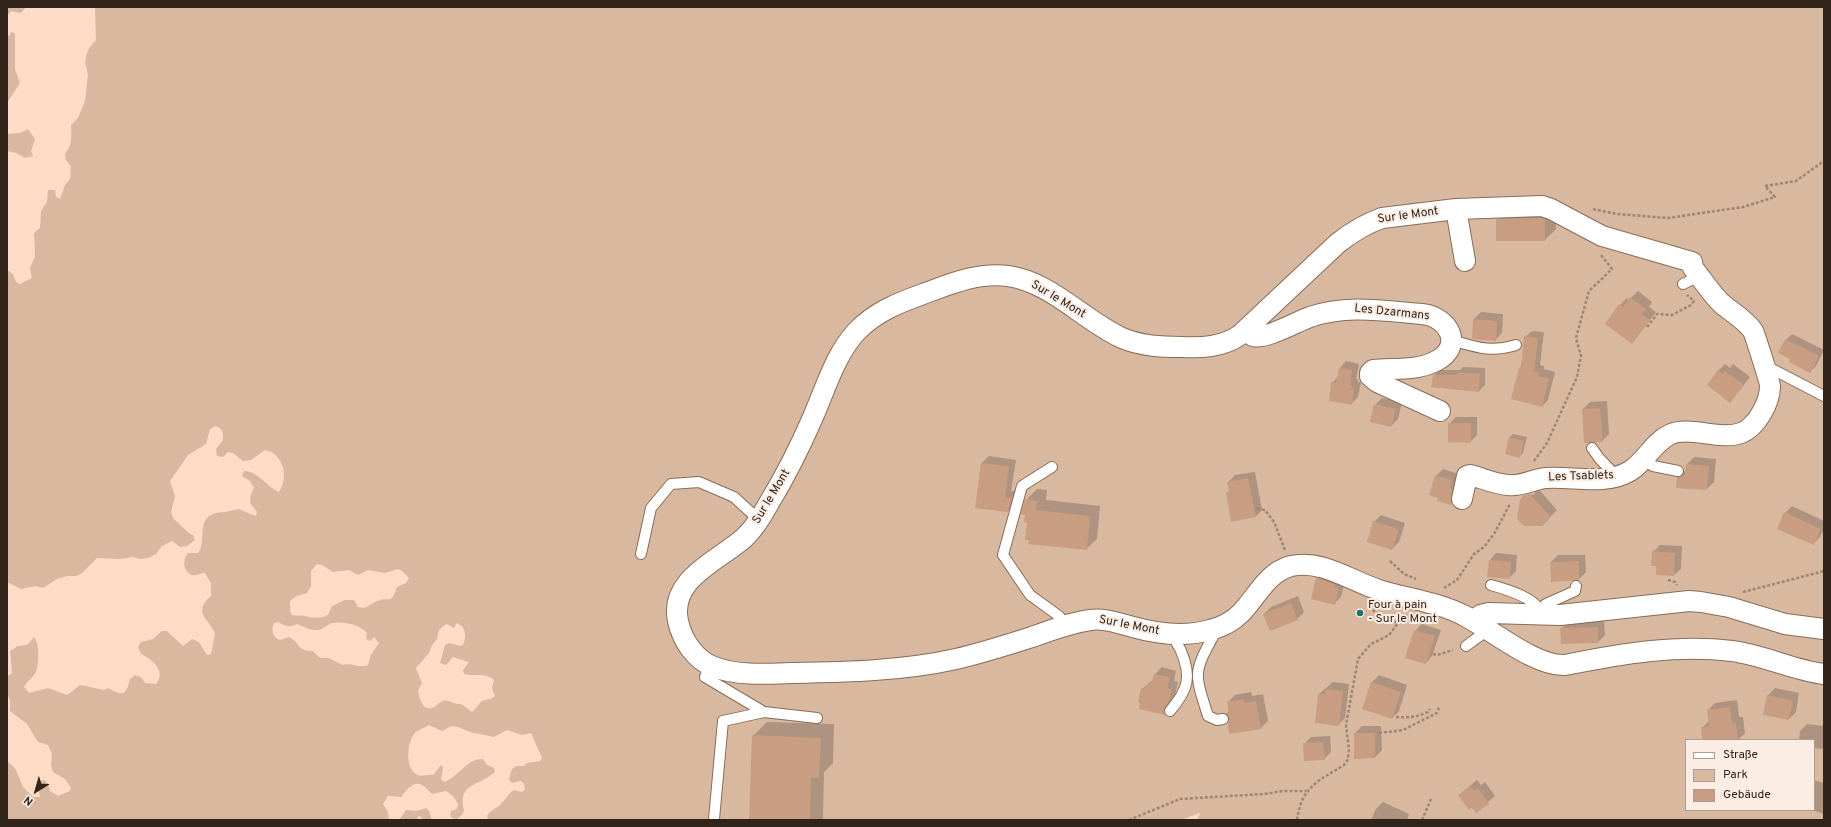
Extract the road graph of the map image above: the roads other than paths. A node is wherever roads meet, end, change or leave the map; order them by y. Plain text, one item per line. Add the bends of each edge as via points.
1 (1542, 206) joint
2 (1456, 209) junction
3 (1465, 261) dead end
4 (1246, 331) junction
5 (1451, 340) junction
6 (1516, 345) dead end
7 (1764, 368) junction
8 (1824, 396) edge
9 (1440, 410) dead end
10 (1592, 448) dead end
11 (1643, 460) junction
12 (1052, 467) dead end
13 (1678, 471) dead end
14 (1617, 477) junction
15 (1462, 499) dead end
16 (759, 520) junction
17 (641, 554) dead end
18 (1491, 585) dead end
19 (1576, 586) dead end
20 (1540, 612) junction
21 (1066, 625) junction
22 (1480, 625) junction
23 (1214, 629) junction
24 (1824, 629) edge
25 (1174, 634) junction
26 (1466, 646) road end
27 (709, 665) junction
28 (1824, 674) edge
29 (1170, 711) dead end
30 (764, 712) junction
31 (817, 718) dead end
32 (1223, 719) dead end
33 (714, 820) edge

1 - 2 street, Sur le Mont
1 - 7 street, Les Tsablets via 1602,236 1692,262 1691,280 1721,302 1752,330
2 - 3 street
2 - 4 street, Sur le Mont via 1382,218 1361,226 1338,243
4 - 5 street, Les Dzarmans via 1253,336 1264,336 1310,317 1331,311 1354,309 1437,318 1446,324
4 - 16 street, Sur le Mont via 1231,341 1213,346 1189,348 1134,343 1107,330 1040,287 1006,275 969,278 898,303 872,317 848,343 798,450
5 - 6 lane via 1475,348 1494,350
5 - 9 street via 1445,353 1434,362 1373,370 1370,373 1377,382
7 - 8 lane via 1772,369
7 - 11 street, Les Tsablets via 1770,382 1769,393 1761,413 1746,431 1719,436 1686,432 1671,434 1662,439
10 - 14 lane
11 - 13 lane via 1654,466
11 - 14 street, Les Tsablets via 1630,471
12 - 21 lane via 1022,486 1003,555 1030,595 1059,616
14 - 15 street, Les Tsablets via 1549,478 1519,486 1470,475 1467,476
16 - 17 lane via 734,497 699,482 671,484 651,508
16 - 27 street, Sur le Mont via 742,539 688,582 678,596 676,609 680,630 692,650
18 - 20 lane via 1513,591 1537,606
19 - 20 lane via 1576,591 1546,604
20 - 22 street via 1489,613 1481,615
20 - 24 street via 1560,615 1701,602 1729,607 1785,624
21 - 25 street, Sur le Mont via 1101,619 1154,632
21 - 27 street, Sur le Mont via 992,649 902,669 753,674
22 - 23 street, Sur le Mont via 1443,599 1432,602 1378,590 1326,568 1290,566 1267,582 1239,615
22 - 26 lane via 1481,636
22 - 28 street via 1530,655 1558,666 1663,650 1699,649 1740,653
23 - 25 street, Sur le Mont
23 - 32 lane via 1215,633 1199,663 1197,680 1208,716 1217,720
25 - 29 lane via 1174,640 1185,661 1188,682 1183,695
27 - 30 lane via 705,677
30 - 31 lane
30 - 33 lane via 723,721

